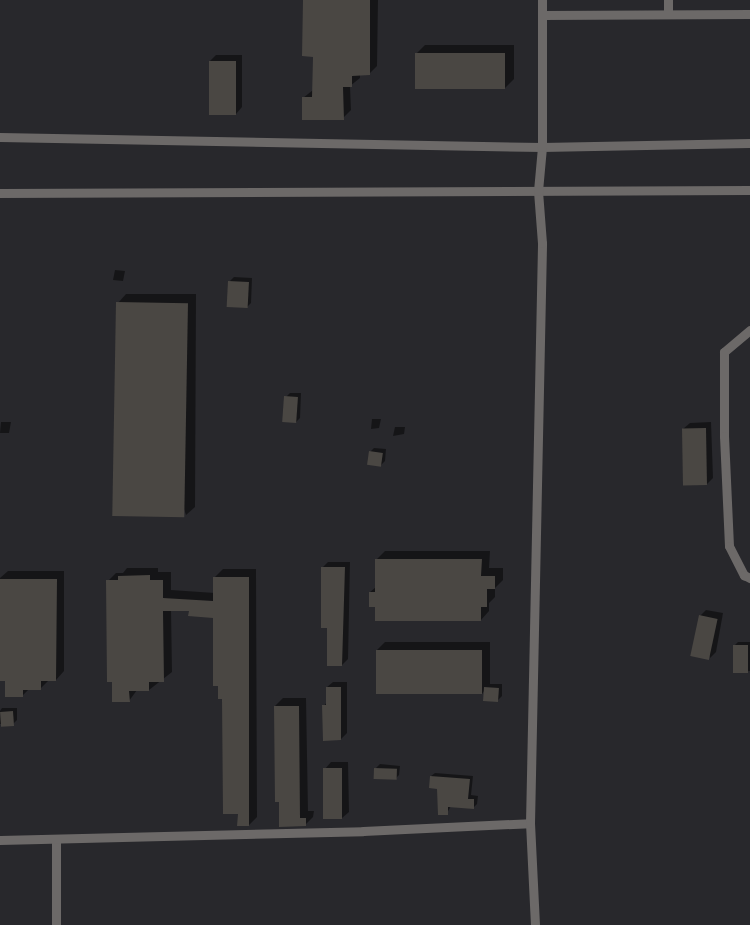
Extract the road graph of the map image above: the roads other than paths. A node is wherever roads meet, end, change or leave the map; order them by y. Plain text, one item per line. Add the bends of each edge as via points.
1 (542, 0) edge
2 (668, 0) edge
3 (668, 14) junction
4 (750, 14) edge
5 (542, 15) junction
6 (0, 137) edge
7 (750, 143) edge
8 (542, 147) junction
9 (750, 190) edge
10 (538, 191) junction
11 (0, 193) edge
12 (750, 330) edge
13 (750, 578) edge
14 (530, 823) junction
15 (56, 839) junction
16 (0, 840) edge
17 (56, 925) edge
18 (536, 925) edge

1 - 5 street
2 - 3 street
3 - 4 street
3 - 5 street
5 - 8 street
6 - 8 street
7 - 8 street
8 - 10 street
9 - 10 street
10 - 11 street
10 - 14 street via 542,243
12 - 13 street via 724,352 724,389 729,546 744,575
14 - 15 street
14 - 18 street
15 - 16 street
15 - 17 street

